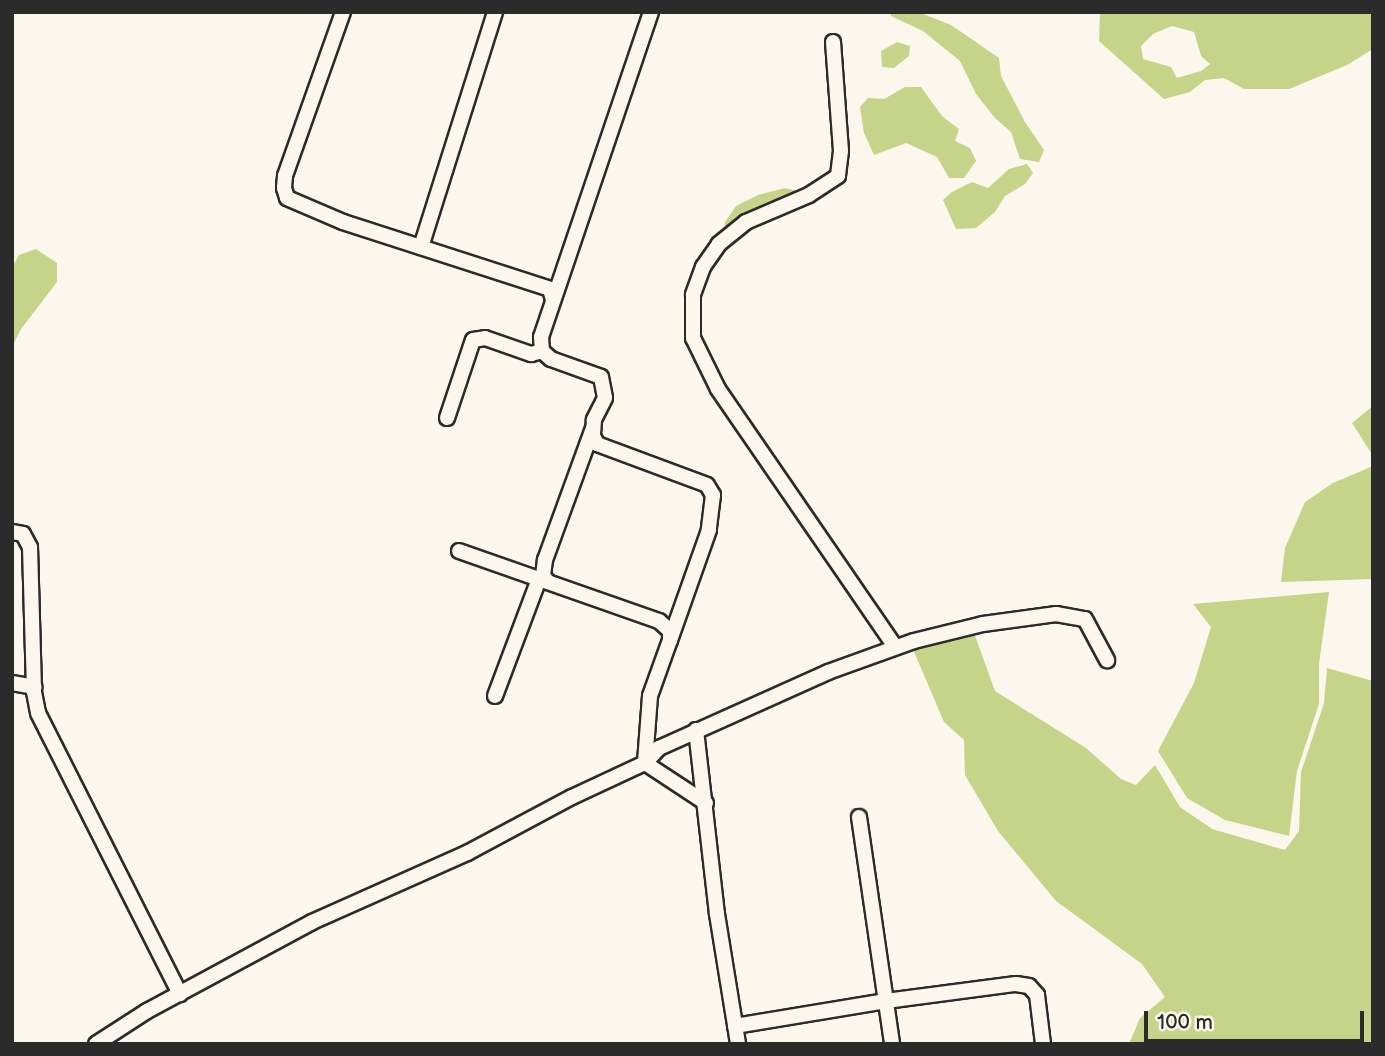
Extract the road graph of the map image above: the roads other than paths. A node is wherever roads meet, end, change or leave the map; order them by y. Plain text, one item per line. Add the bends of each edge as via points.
1 (343, 12) edge
2 (495, 12) edge
3 (651, 12) edge
4 (833, 42) dead end
5 (421, 247) junction
6 (553, 300) junction
7 (542, 351) junction
8 (447, 418) dead end
9 (594, 427) junction
10 (12, 532) edge
11 (459, 551) dead end
12 (544, 581) junction
13 (670, 640) junction
14 (895, 647) junction
15 (1107, 660) dead end
16 (12, 683) edge
17 (35, 687) junction
18 (495, 696) dead end
19 (696, 730) junction
20 (645, 763) junction
21 (706, 803) junction
22 (859, 817) dead end
23 (180, 994) junction
24 (886, 1001) junction
25 (735, 1026) junction
26 (96, 1044) edge
27 (738, 1044) edge
28 (892, 1044) edge
29 (1043, 1044) edge

1 - 5 street via 284,188 287,198
2 - 5 street
3 - 6 street
4 - 14 street via 841,151 838,176 809,195 746,222 719,244 703,267 693,295 693,338 708,373
5 - 6 street via 550,289
6 - 7 street via 541,337
7 - 8 street via 531,354 485,338 473,340
7 - 9 street via 551,359 601,377 605,398
9 - 12 street via 545,560
9 - 13 street via 597,444 707,485 713,495 709,530
10 - 17 street via 23,534 30,547
11 - 12 street
12 - 13 street via 659,621 670,631
12 - 18 street
13 - 20 street via 650,696
14 - 15 street via 1008,620 1075,615 1085,619
14 - 19 street
16 - 17 street
17 - 23 street via 38,713
19 - 20 street via 659,748
19 - 21 street
20 - 21 street
20 - 23 street via 432,870 312,922
21 - 25 street
22 - 24 street
23 - 26 street
24 - 25 street
24 - 28 street
24 - 29 street via 1023,984 1037,995
25 - 27 street

